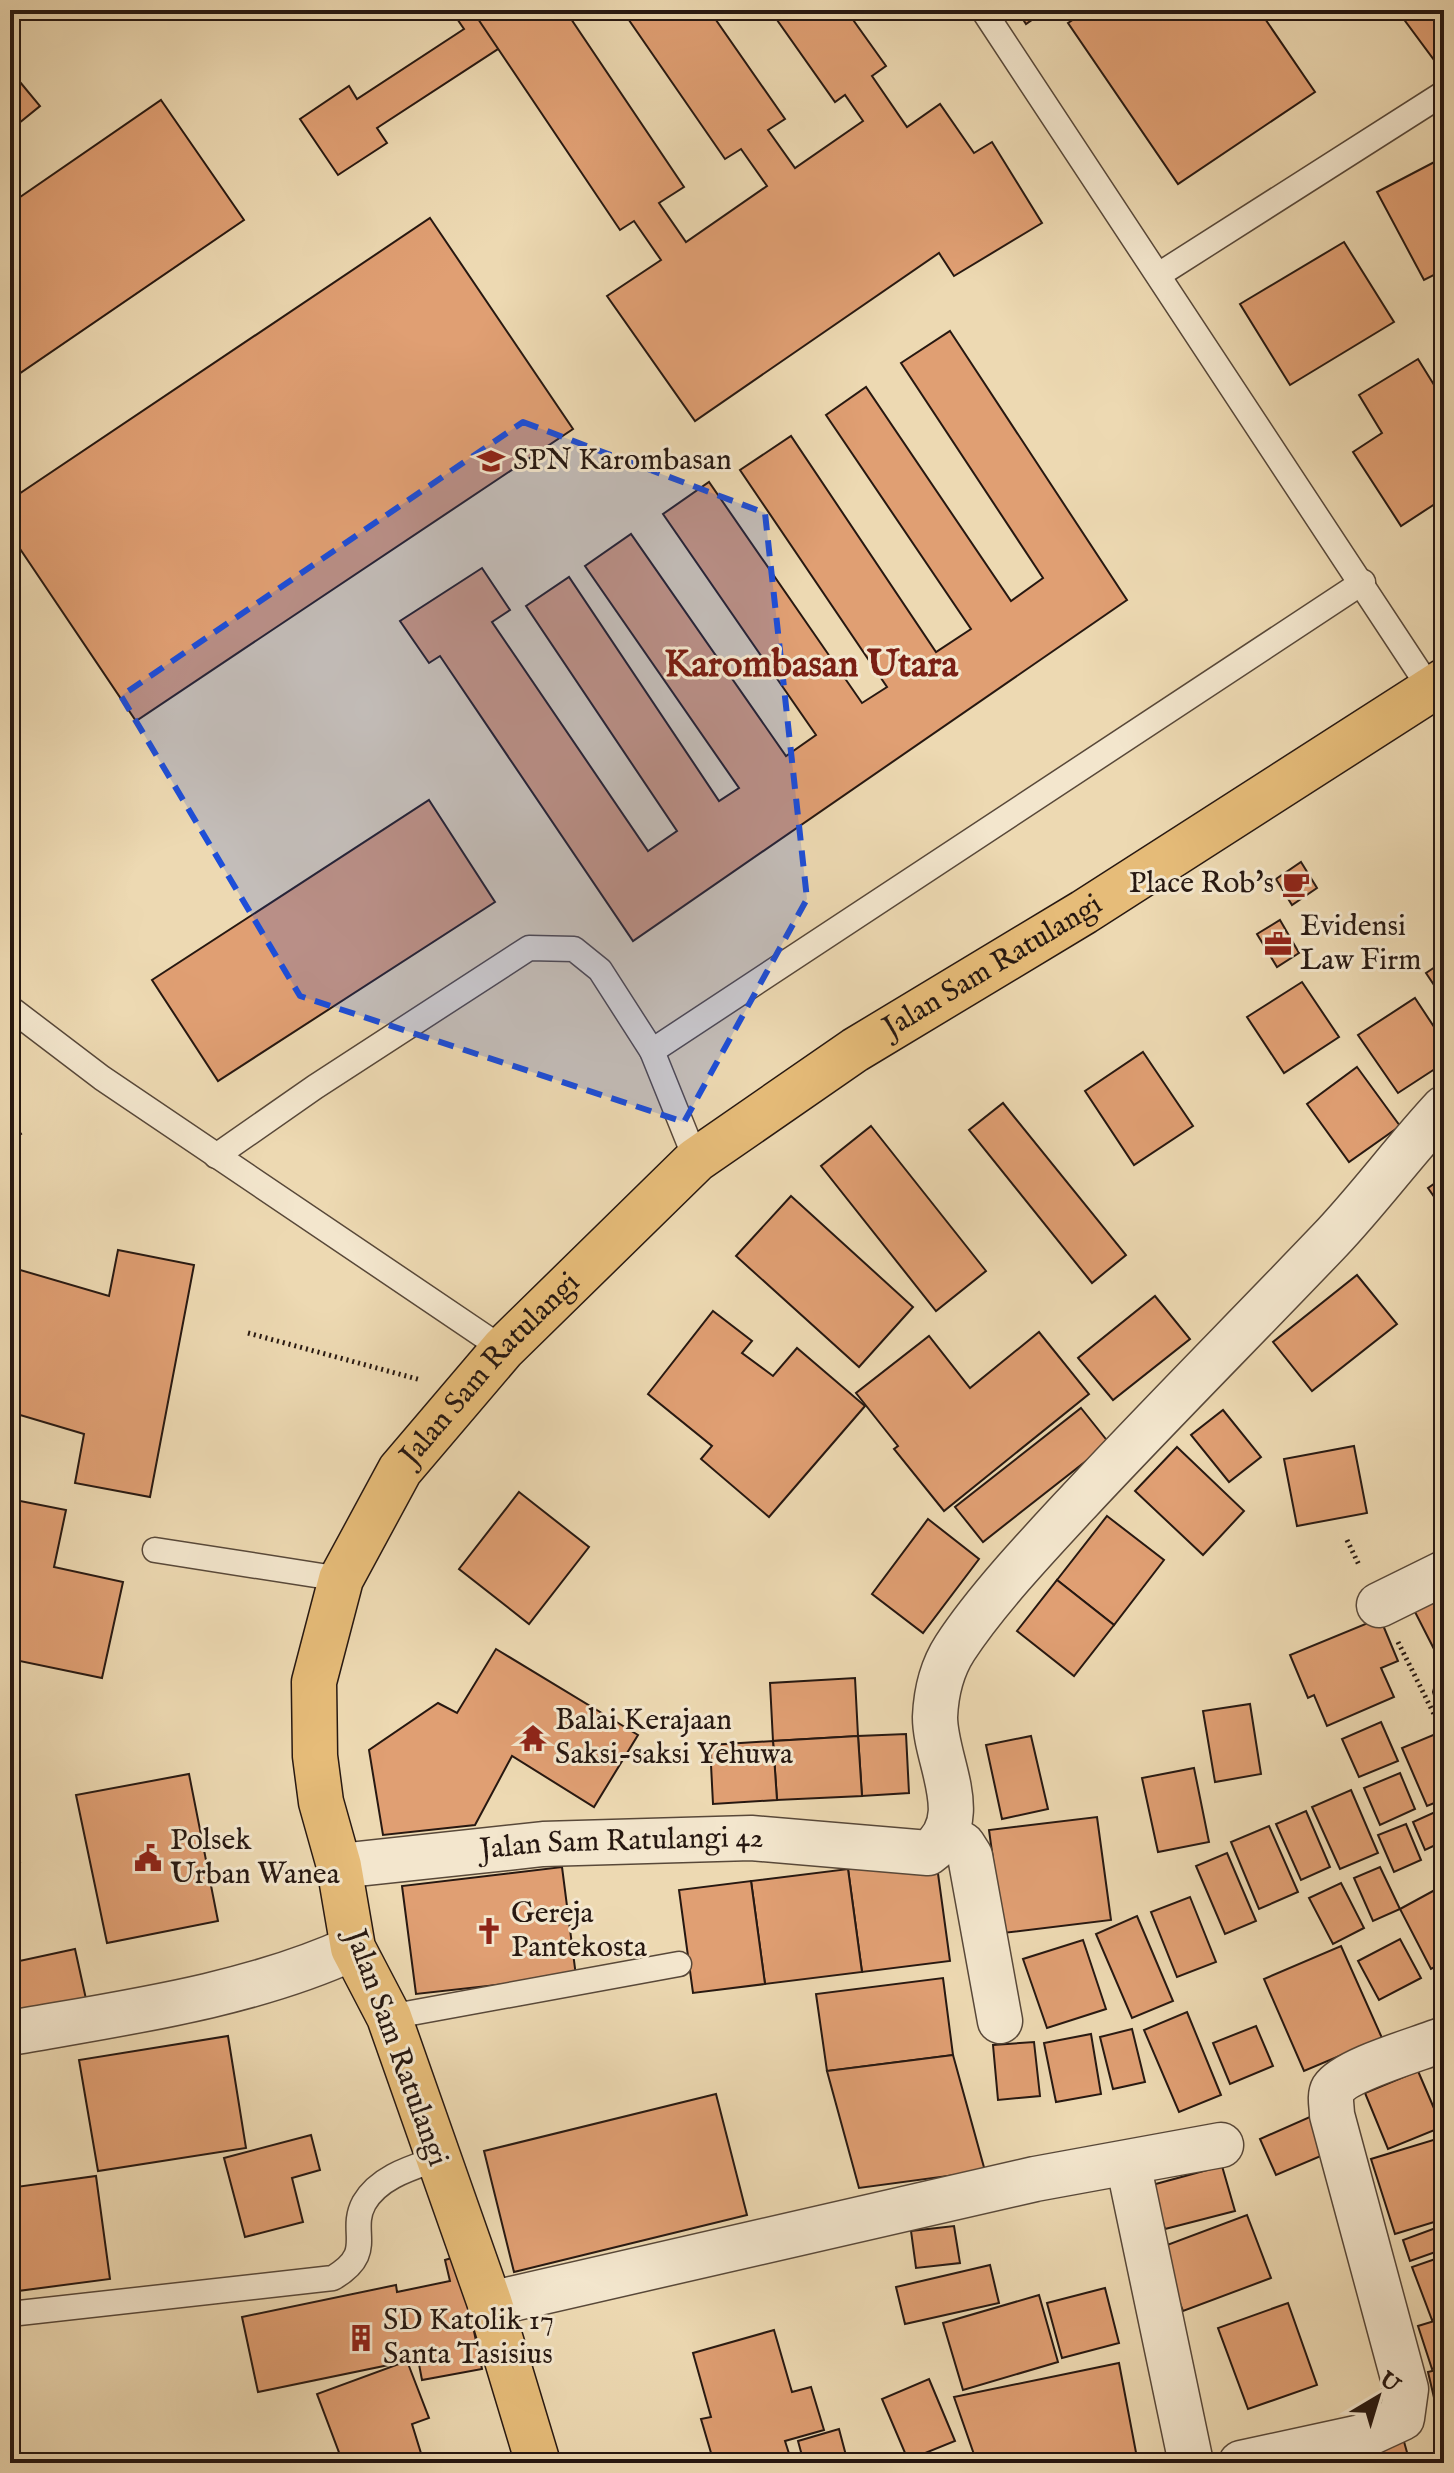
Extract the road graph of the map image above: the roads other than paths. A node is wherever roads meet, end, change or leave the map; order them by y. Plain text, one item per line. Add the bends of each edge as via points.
1 (983, 10) edge
2 (1444, 93) edge
3 (1160, 274) junction
4 (1363, 582) junction
5 (1437, 685) edge
6 (10, 1008) edge
7 (652, 1051) junction
8 (1444, 1108) edge
9 (216, 1156) junction
10 (696, 1160) junction
11 (503, 1349) junction
12 (155, 1550) dead end
13 (1444, 1573) edge
14 (341, 1579) junction
15 (1379, 1605) dead end
16 (947, 1835) junction
17 (339, 1866) junction
18 (353, 1948) junction
19 (679, 1964) dead end
20 (389, 2017) junction
21 (1000, 2021) dead end
22 (10, 2033) edge
23 (1444, 2039) edge
24 (1221, 2145) dead end
25 (437, 2159) junction
26 (1128, 2163) junction
27 (490, 2304) junction
28 (10, 2314) edge
29 (538, 2463) edge
30 (1191, 2463) edge
31 (1241, 2463) edge

1 - 3 lane
2 - 3 lane
3 - 4 lane
4 - 5 lane
4 - 7 lane
5 - 10 highway, Jalan Sam Ratulangi via 1084,912 855,1050
6 - 9 lane
7 - 9 lane via 600,970 574,949 529,948
7 - 10 lane
8 - 16 street via 1330,1240 1039,1544 955,1648 938,1692 935,1720 949,1784
9 - 11 lane
10 - 11 highway, Jalan Sam Ratulangi
11 - 14 highway, Jalan Sam Ratulangi via 400,1470
12 - 14 lane
13 - 15 street
14 - 17 highway, Jalan Sam Ratulangi via 314,1682 321,1802
16 - 17 street, Jalan Sam Ratulangi 42 via 928,1853 751,1838 543,1844
16 - 21 street via 970,1856
17 - 18 highway, Jalan Sam Ratulangi
18 - 20 highway, Jalan Sam Ratulangi
18 - 22 street via 254,1984
19 - 20 lane
20 - 25 highway, Jalan Sam Ratulangi
23 - 31 street via 1357,2073 1334,2088 1331,2097 1406,2389 1402,2418 1361,2437
24 - 26 street
25 - 27 highway, Jalan Sam Ratulangi
25 - 28 lane via 395,2174 375,2190 363,2206 360,2246 351,2268 333,2278
26 - 27 street via 1035,2179
26 - 30 street
27 - 29 highway, Jalan Sam Ratulangi

